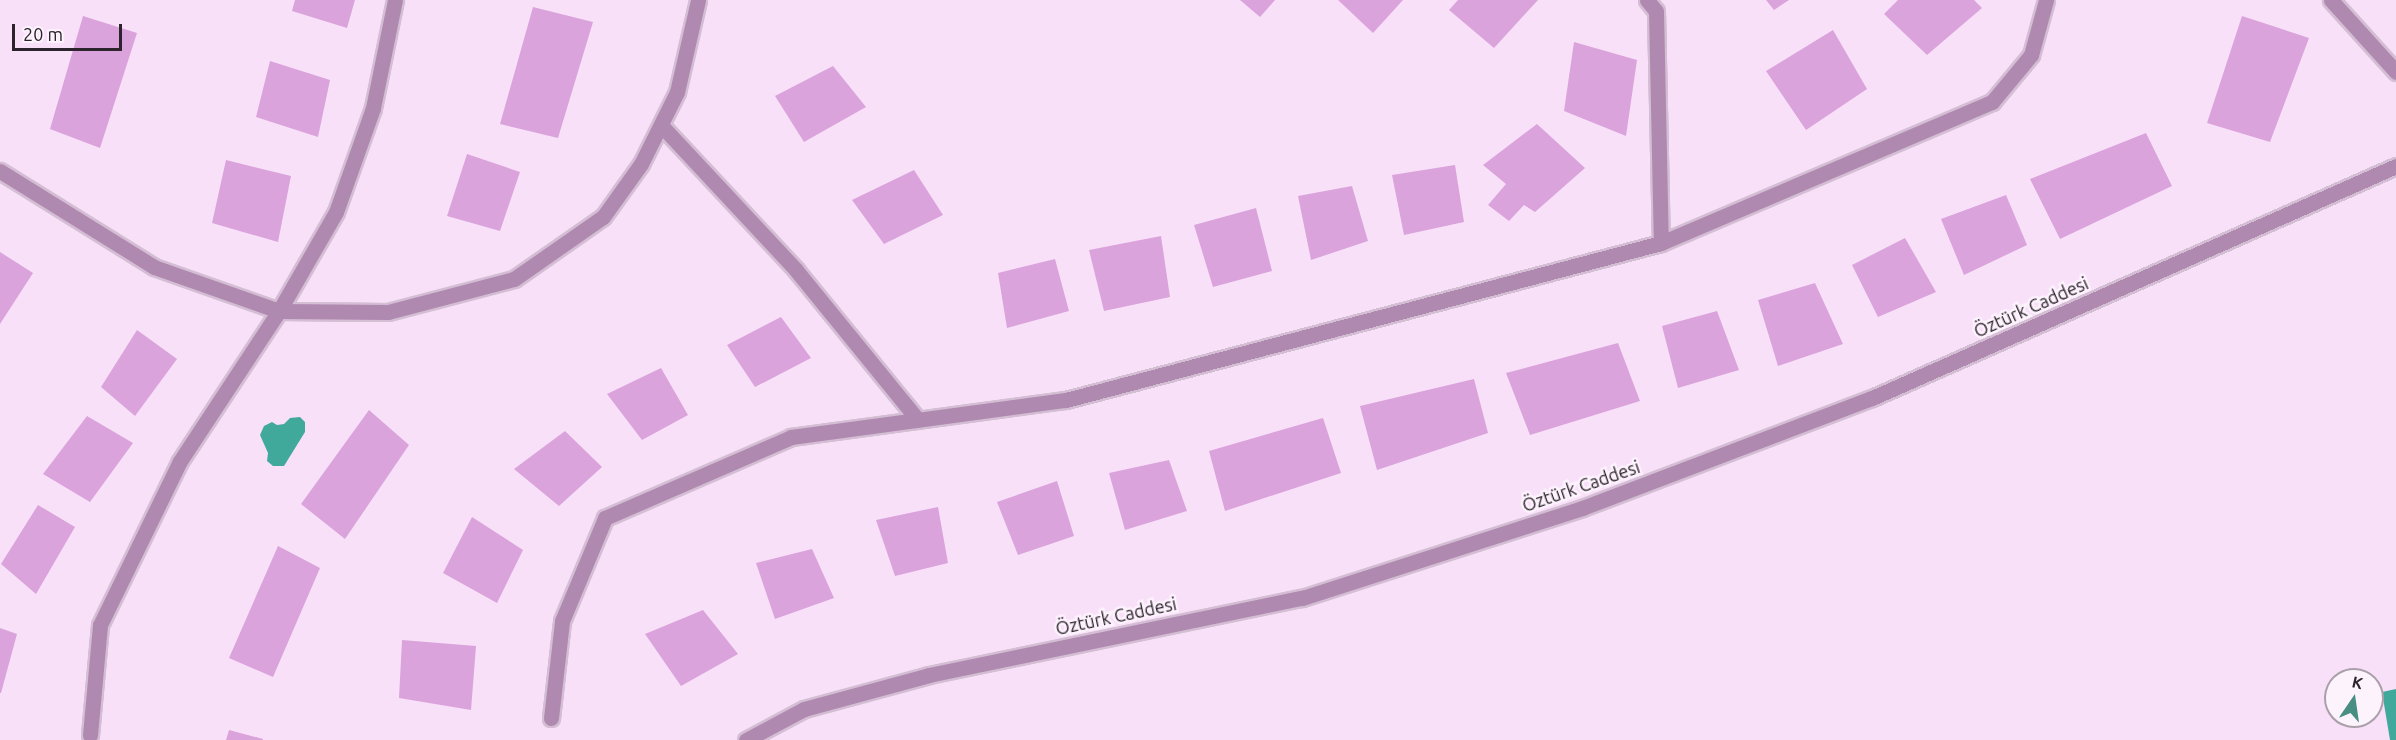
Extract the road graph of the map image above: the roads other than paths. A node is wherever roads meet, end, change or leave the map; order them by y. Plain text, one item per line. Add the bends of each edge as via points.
1 (395, 0) edge
2 (698, 0) edge
3 (1647, 0) edge
4 (2046, 0) edge
5 (2331, 0) edge
6 (2396, 72) edge
7 (661, 124) junction
8 (2396, 166) edge
9 (0, 171) edge
10 (1661, 243) junction
11 (279, 311) junction
12 (918, 420) junction
13 (550, 718) dead end
14 (90, 735) dead end
15 (746, 740) edge

1 - 11 street via 374,108 336,212
2 - 7 street via 677,92
3 - 10 street via 1656,11
4 - 10 street via 2031,55 1992,102
5 - 6 street
7 - 11 street via 641,164 603,218 514,279 388,312
7 - 12 street via 796,270
8 - 15 street, Öztürk Caddesi via 1872,398 1582,508 1302,598 929,675 804,708
9 - 11 street via 154,267
10 - 12 street via 1066,400
11 - 14 street via 180,461 100,625
12 - 13 street via 791,437 605,518 562,621

